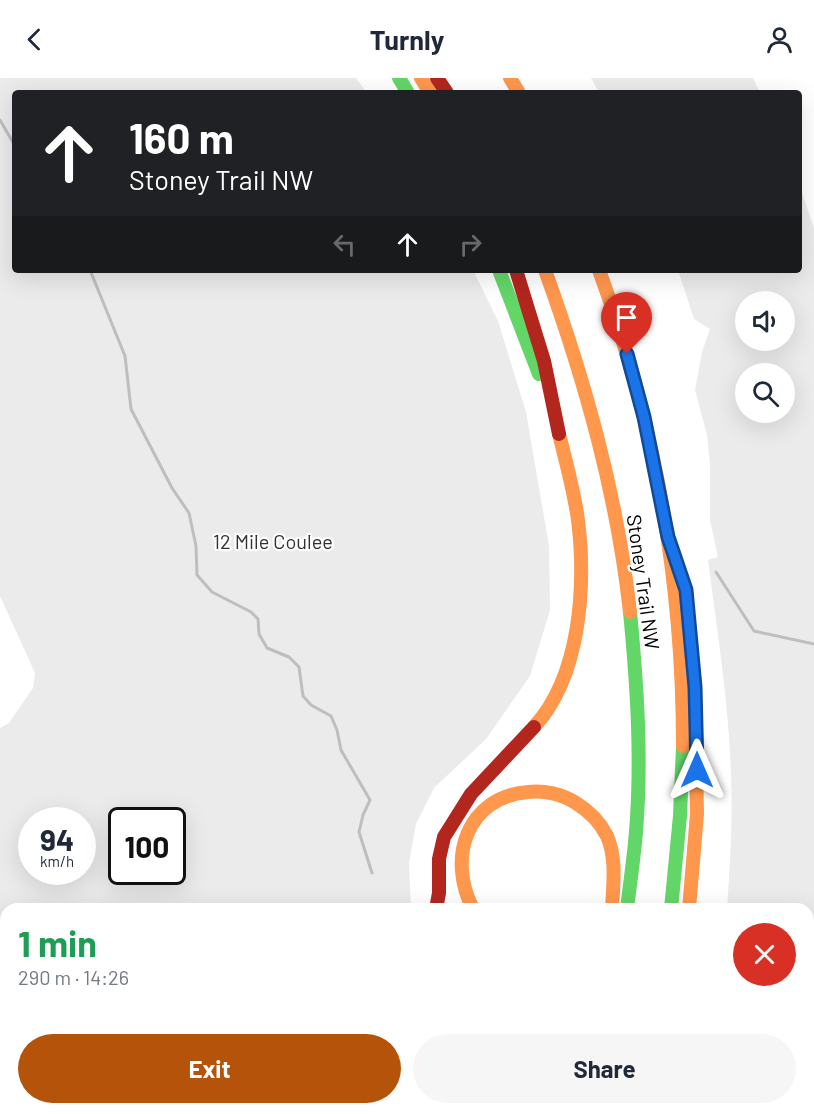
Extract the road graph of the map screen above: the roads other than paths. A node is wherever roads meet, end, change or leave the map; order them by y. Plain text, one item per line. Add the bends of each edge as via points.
1 (501, 273) edge
2 (517, 273) edge
3 (546, 273) edge
4 (600, 273) edge
5 (553, 410) junction
6 (668, 537) junction
7 (439, 892) junction
8 (437, 903) edge
9 (445, 903) edge
10 (469, 903) edge
11 (612, 903) edge
12 (628, 903) edge
13 (672, 903) edge
14 (690, 903) edge

1 - 5 main road
2 - 5 main road via 544,361
3 - 12 main road, Stoney Trail NW via 567,325 607,476 622,555 635,687 638,792
4 - 6 main road, Stoney Trail NW via 644,417
5 - 7 main road via 578,520 581,600 574,639 565,674 540,720 471,794 444,837
6 - 13 main road, Stoney Trail NW via 683,726
6 - 14 main road via 686,590 695,687 697,814
7 - 8 main road
7 - 9 main road
10 - 11 main road via 459,872 464,841 484,811 519,792 561,795 591,813 612,853

